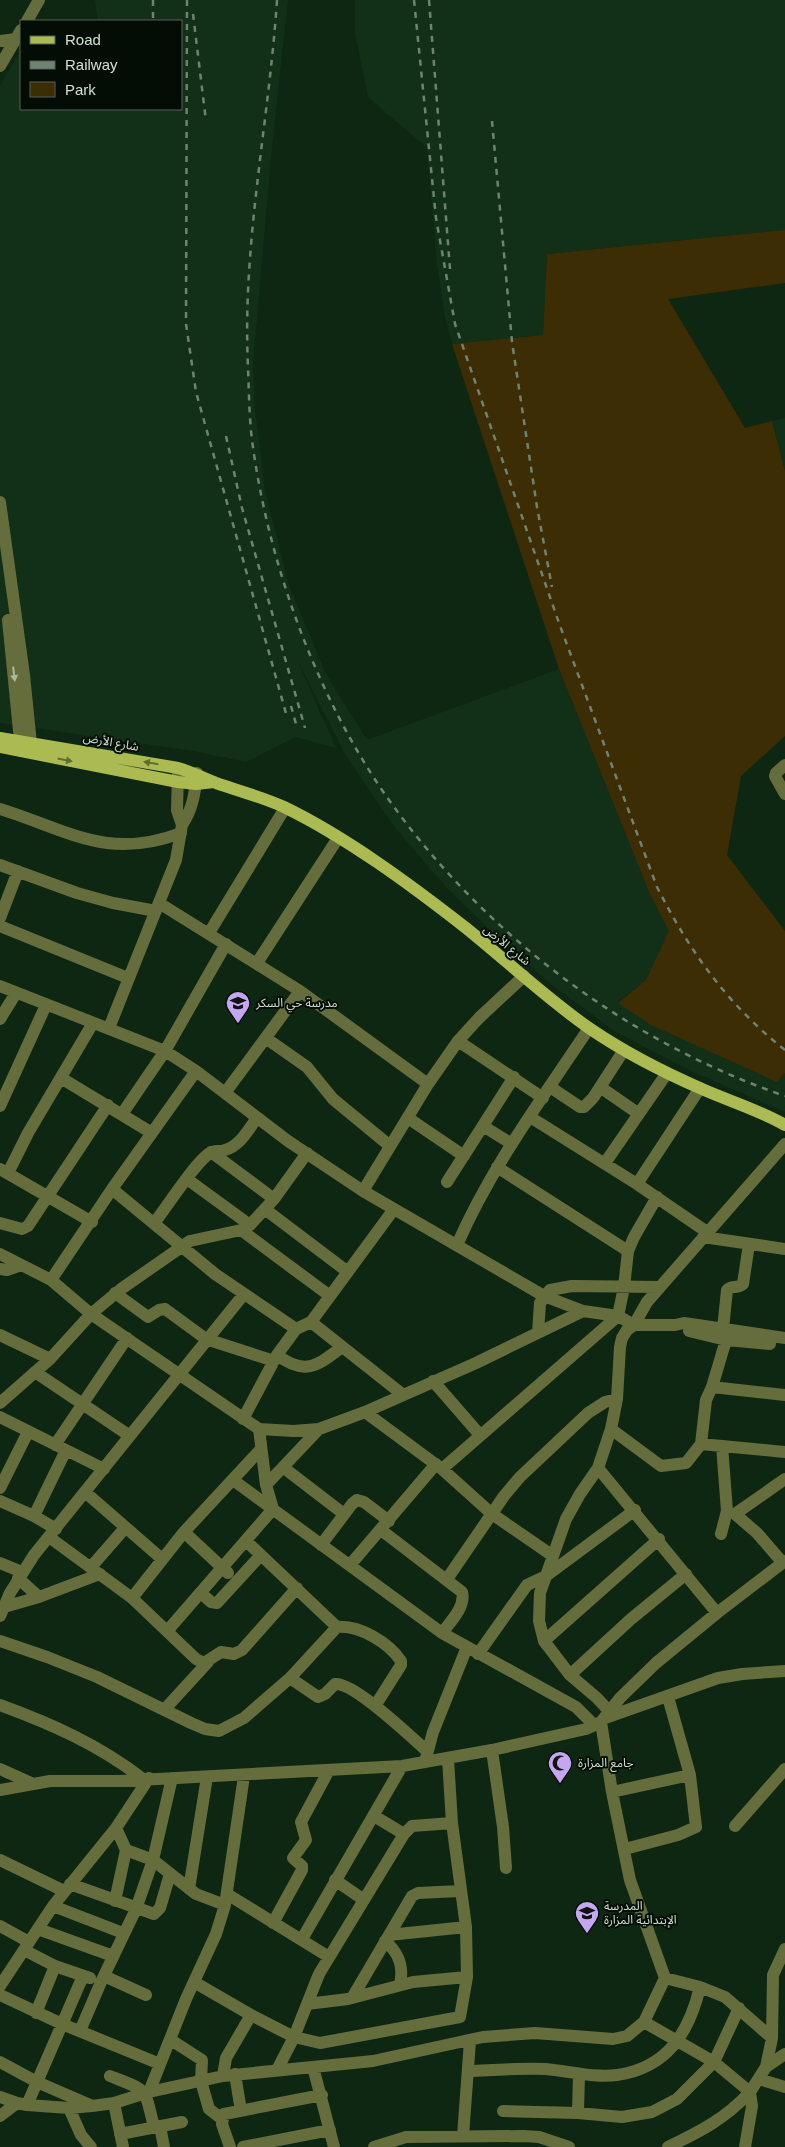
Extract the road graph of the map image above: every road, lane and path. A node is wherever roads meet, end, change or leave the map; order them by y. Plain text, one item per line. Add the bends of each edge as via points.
1 (39, 0) edge
2 (28, 20) edge
3 (18, 35) edge
4 (0, 41) edge
5 (0, 66) edge
6 (0, 502) edge
7 (0, 556) edge
8 (5, 588) edge
9 (0, 738) edge
10 (26, 747) junction
11 (0, 748) edge
12 (785, 764) edge
13 (178, 768) junction
14 (196, 779) junction
15 (178, 782) junction
16 (785, 794) edge
17 (285, 808) junction
18 (0, 809) edge
19 (182, 829) junction
20 (338, 838) junction
21 (0, 865) edge
22 (18, 871) junction
23 (158, 907) junction
24 (0, 918) edge
25 (0, 926) edge
26 (209, 933) junction
27 (226, 944) junction
28 (257, 962) junction
29 (524, 976) junction
30 (128, 978) junction
31 (0, 986) edge
32 (300, 991) junction
33 (16, 993) junction
34 (46, 1005) junction
35 (0, 1019) edge
36 (93, 1023) junction
37 (109, 1028) junction
38 (588, 1028) junction
39 (267, 1038) junction
40 (458, 1042) junction
41 (624, 1050) junction
42 (165, 1051) junction
43 (196, 1071) junction
44 (667, 1073) junction
45 (514, 1077) junction
46 (61, 1078) junction
47 (428, 1084) junction
48 (550, 1086) junction
49 (600, 1086) junction
50 (700, 1088) junction
51 (225, 1093) junction
52 (543, 1098) junction
53 (108, 1105) junction
54 (0, 1106) edge
55 (122, 1114) junction
56 (639, 1114) junction
57 (530, 1117) junction
58 (257, 1118) junction
59 (408, 1118) junction
60 (785, 1125) edge
61 (483, 1126) junction
62 (152, 1132) junction
63 (512, 1144) junction
64 (785, 1144) edge
65 (390, 1146) junction
66 (210, 1152) junction
67 (307, 1153) junction
68 (464, 1156) junction
69 (605, 1163) junction
70 (497, 1167) junction
71 (4, 1171) edge
72 (187, 1179) junction
73 (447, 1182) dead end
74 (637, 1184) junction
75 (112, 1189) junction
76 (363, 1190) junction
77 (46, 1196) junction
78 (657, 1197) junction
79 (274, 1199) junction
80 (394, 1209) junction
81 (266, 1210) junction
82 (92, 1222) junction
83 (155, 1222) junction
84 (0, 1224) edge
85 (245, 1227) junction
86 (705, 1235) junction
87 (749, 1244) junction
88 (458, 1245) junction
89 (182, 1246) junction
90 (785, 1248) edge
91 (628, 1251) junction
92 (0, 1254) edge
93 (21, 1265) junction
94 (0, 1269) edge
95 (348, 1272) junction
96 (51, 1280) junction
97 (624, 1287) junction
98 (660, 1287) junction
99 (115, 1294) junction
100 (244, 1294) junction
101 (330, 1296) junction
102 (544, 1296) junction
103 (583, 1311) junction
104 (91, 1314) junction
105 (618, 1316) junction
106 (311, 1322) junction
107 (634, 1326) junction
108 (296, 1329) junction
109 (538, 1333) junction
110 (0, 1335) edge
111 (724, 1335) junction
112 (127, 1338) junction
113 (785, 1338) edge
114 (206, 1339) junction
115 (342, 1347) junction
116 (785, 1347) edge
117 (50, 1358) junction
118 (276, 1358) junction
119 (35, 1372) junction
120 (179, 1375) junction
121 (433, 1381) junction
122 (712, 1387) junction
123 (402, 1394) junction
124 (3, 1395) edge
125 (785, 1396) edge
126 (617, 1399) junction
127 (82, 1404) junction
128 (365, 1412) junction
129 (0, 1417) edge
130 (243, 1419) junction
131 (259, 1429) junction
132 (319, 1429) junction
133 (611, 1429) junction
134 (28, 1432) junction
135 (480, 1435) junction
136 (130, 1436) junction
137 (701, 1444) junction
138 (722, 1446) junction
139 (61, 1448) junction
140 (260, 1450) junction
141 (785, 1452) edge
142 (439, 1466) junction
143 (104, 1468) junction
144 (284, 1468) junction
145 (598, 1468) junction
146 (785, 1479) edge
147 (233, 1480) junction
148 (266, 1486) junction
149 (0, 1488) edge
150 (85, 1492) junction
151 (0, 1501) edge
152 (273, 1508) junction
153 (635, 1510) junction
154 (731, 1512) junction
155 (344, 1514) junction
156 (492, 1514) junction
157 (34, 1516) junction
158 (385, 1526) junction
159 (125, 1528) junction
160 (184, 1532) junction
161 (52, 1533) junction
162 (722, 1534) dead end
163 (659, 1539) junction
164 (246, 1541) junction
165 (321, 1545) junction
166 (260, 1556) junction
167 (553, 1556) junction
168 (162, 1559) junction
169 (784, 1562) edge
170 (0, 1563) edge
171 (350, 1566) junction
172 (222, 1568) junction
173 (96, 1571) junction
174 (686, 1574) junction
175 (20, 1575) junction
176 (546, 1576) junction
177 (447, 1579) junction
178 (237, 1580) junction
179 (297, 1588) junction
180 (201, 1594) junction
181 (39, 1597) junction
182 (132, 1598) junction
183 (2, 1612) edge
184 (717, 1613) junction
185 (337, 1627) junction
186 (168, 1630) junction
187 (442, 1633) junction
188 (0, 1641) edge
189 (544, 1641) junction
190 (472, 1650) junction
191 (208, 1662) junction
192 (785, 1670) edge
193 (570, 1674) junction
194 (290, 1678) junction
195 (668, 1697) junction
196 (0, 1705) edge
197 (375, 1706) junction
198 (164, 1710) junction
199 (603, 1719) junction
200 (492, 1750) junction
201 (426, 1757) junction
202 (448, 1759) junction
203 (402, 1766) junction
204 (785, 1769) edge
205 (0, 1770) edge
206 (329, 1770) junction
207 (690, 1775) junction
208 (244, 1776) junction
209 (207, 1777) junction
210 (172, 1778) junction
211 (146, 1779) junction
212 (31, 1783) junction
213 (0, 1790) edge
214 (612, 1792) junction
215 (374, 1816) junction
216 (452, 1823) junction
217 (735, 1826) dead end
218 (116, 1828) junction
219 (404, 1834) junction
220 (126, 1850) junction
221 (625, 1850) junction
222 (153, 1860) junction
223 (1, 1864) edge
224 (506, 1868) dead end
225 (170, 1874) junction
226 (335, 1880) junction
227 (67, 1888) junction
228 (189, 1888) junction
229 (460, 1891) junction
230 (226, 1900) junction
231 (364, 1900) junction
232 (115, 1901) junction
233 (53, 1906) junction
234 (136, 1909) junction
235 (274, 1923) junction
236 (0, 1926) edge
237 (38, 1928) junction
238 (466, 1928) junction
239 (123, 1933) junction
240 (387, 1938) junction
241 (302, 1939) junction
242 (26, 1946) junction
243 (785, 1949) edge
244 (113, 1956) junction
245 (329, 1957) junction
246 (55, 1966) junction
247 (83, 1976) junction
248 (467, 1977) junction
249 (665, 1978) junction
250 (102, 1979) junction
251 (194, 1982) junction
252 (400, 1984) junction
253 (0, 1986) edge
254 (700, 1987) junction
255 (0, 1995) edge
256 (146, 1995) dead end
257 (352, 1998) junction
258 (307, 2004) junction
259 (739, 2008) junction
260 (36, 2013) junction
261 (251, 2015) junction
262 (644, 2022) junction
263 (62, 2024) junction
264 (80, 2031) junction
265 (294, 2037) junction
266 (772, 2038) junction
267 (171, 2040) junction
268 (470, 2041) junction
269 (677, 2042) junction
270 (785, 2054) edge
271 (0, 2062) edge
272 (714, 2062) junction
273 (160, 2064) junction
274 (313, 2067) junction
275 (766, 2067) junction
276 (277, 2070) junction
277 (469, 2071) junction
278 (579, 2074) junction
279 (229, 2075) junction
280 (110, 2076) dead end
281 (759, 2079) junction
282 (201, 2081) junction
283 (37, 2082) junction
284 (785, 2087) edge
285 (750, 2092) junction
286 (147, 2093) junction
287 (322, 2095) junction
288 (0, 2096) edge
289 (114, 2103) junction
290 (22, 2104) junction
291 (92, 2106) junction
292 (69, 2108) junction
293 (241, 2111) junction
294 (503, 2111) dead end
295 (578, 2113) junction
296 (2, 2114) edge
297 (222, 2119) junction
298 (182, 2122) dead end
299 (157, 2127) junction
300 (330, 2130) junction
301 (120, 2134) junction
302 (463, 2136) junction
303 (91, 2147) edge
304 (123, 2147) edge
305 (164, 2147) edge
306 (230, 2147) edge
307 (243, 2147) edge
308 (334, 2147) edge
309 (374, 2147) edge
310 (568, 2147) edge
311 (668, 2147) edge
312 (745, 2147) edge

1 - 2 street
3 - 4 street
3 - 5 street
6 - 8 street
7 - 8 street
8 - 10 street
9 - 10 main road, شارع الأرض
10 - 11 main road, شارع الأرض
13 -> 10 main road, شارع الأرض
10 -> 15 main road, شارع الأرض
12 - 16 street via 775,776
13 - 14 main road, شارع الأرض
13 - 15 street
14 - 15 main road, شارع الأرض
14 - 17 main road, شارع الأرض via 252,794
14 - 19 street via 190,814
15 - 19 street via 177,810
17 - 20 main road, شارع الأرض
17 - 26 street
18 - 19 street via 105,844 147,843
19 - 23 street via 176,860
20 - 28 street
20 - 29 main road, شارع الأرض via 391,873
21 - 22 street
22 - 23 street via 113,903
22 - 24 street
23 - 26 street
23 - 30 street
25 - 30 street
26 - 27 street
27 - 28 street
27 - 42 street
28 - 32 street
29 - 38 main road, شارع الأرض
29 - 40 street via 485,1011
30 - 37 street
31 - 33 street
32 - 39 street
32 - 47 street
33 - 34 street
33 - 35 street
34 - 36 street
34 - 54 street
36 - 37 street
36 - 46 street
37 - 42 street
38 - 41 main road, شارع الأرض
38 - 48 street
39 - 51 street
39 - 65 street via 307,1067 333,1099
40 - 45 street
40 - 47 street
41 - 44 main road, شارع الأرض
41 - 49 street
42 - 43 street
42 - 55 street
43 - 51 street
43 - 62 street
44 - 50 main road, شارع الأرض
44 - 56 street
45 - 52 street
45 - 61 street
46 - 53 street
46 - 71 street
47 - 59 street
48 - 49 street via 584,1107
48 - 52 street
49 - 56 street
50 - 60 main road, شارع الأرض
50 - 74 street
51 - 58 street
52 - 57 street
53 - 55 street
53 - 77 street
55 - 62 street
56 - 69 street
57 - 63 street
57 - 69 street
58 - 66 street via 233,1146 224,1151
58 - 67 street
59 - 65 street
59 - 68 street
61 - 63 street
61 - 68 street
62 - 75 street
63 - 70 street
64 - 86 street
65 - 76 street
66 - 72 street
66 - 79 street
67 - 76 street
67 - 79 street
68 - 73 street
69 - 74 street
70 - 88 street
70 - 91 street
71 - 77 street
72 - 83 street
72 - 85 street
74 - 78 street
75 - 82 street
75 - 83 street
76 - 80 street
77 - 82 street
77 - 84 street via 25,1228
78 - 86 street
78 - 91 street
79 - 81 street
80 - 88 street
80 - 95 street
81 - 85 street
81 - 95 street
82 - 96 street
83 - 89 street
85 - 89 street via 201,1237
85 - 101 street
86 - 87 street
86 - 98 street
87 - 90 street
87 - 111 street via 743,1284 727,1290
88 - 102 street
89 - 99 street
89 - 100 street
91 - 97 street
92 - 93 street
93 - 94 street
93 - 96 street
95 - 101 street
96 - 104 street
97 - 98 street
97 - 102 street via 572,1286 550,1290
97 - 105 street
98 - 107 street
99 - 104 street
99 - 114 street via 148,1316 165,1309
100 - 108 street
100 - 114 street
101 - 106 street
102 - 103 street
102 - 109 street via 540,1303
103 - 105 street
103 - 109 street
104 - 112 street
104 - 117 street
105 - 107 street
105 - 135 street
106 - 108 street
106 - 115 street
107 - 111 street via 684,1323
107 - 126 street via 625,1333 620,1347
108 - 118 street
109 - 121 street
110 - 117 street
111 - 113 street
111 - 116 street
111 - 122 street
112 - 120 street
112 - 127 street
114 - 118 street
114 - 120 street
115 - 118 street via 325,1360 306,1367 293,1366
115 - 123 street
117 - 119 street
118 - 130 street
119 - 124 street
119 - 127 street
120 - 130 street
120 - 136 street
121 - 123 street
121 - 135 street
122 - 125 street
122 - 137 street via 705,1405
123 - 128 street
126 - 133 street
126 - 156 street via 595,1408 573,1426 520,1477
127 - 136 street
127 - 139 street
128 - 132 street
128 - 142 street
129 - 134 street
130 - 131 street
131 - 132 street
131 - 140 street
132 - 144 street
133 - 137 street via 661,1466 686,1463
133 - 145 street
134 - 139 street
134 - 149 street
135 - 142 street
136 - 143 street
137 - 138 street
138 - 141 street
138 - 154 street
139 - 143 street
139 - 157 street
140 - 147 street
140 - 148 street
142 - 156 street
142 - 158 street
143 - 150 street
144 - 148 street
144 - 155 street
145 - 153 street
145 - 167 street via 571,1508
146 - 154 street
147 - 152 street
147 - 160 street
148 - 152 street
150 - 159 street
150 - 161 street
151 - 157 street
152 - 164 street
152 - 165 street
153 - 163 street
153 - 176 street
154 - 162 street
154 - 169 street via 757,1533
155 - 158 street via 360,1500
155 - 165 street
156 - 167 street
156 - 177 street
157 - 161 street
158 - 171 street
158 - 177 street
159 - 168 street
159 - 173 street
160 - 168 street
160 - 172 street
161 - 173 street
161 - 175 street
163 - 174 street
163 - 189 street
164 - 166 street
164 - 172 street
165 - 171 street
166 - 178 street
166 - 179 street
167 - 176 street
168 - 182 street
169 - 184 street
170 - 175 street
171 - 187 street
172 - 178 street
172 - 180 street
173 - 181 street
173 - 182 street
174 - 184 street
174 - 193 street
175 - 181 street
175 - 183 street
176 - 189 street via 539,1610
176 - 190 street via 523,1588
177 - 187 street via 460,1588 464,1597
178 - 180 street via 217,1602 211,1602
179 - 185 street
179 - 191 street via 242,1650 236,1654 220,1652
180 - 186 street
181 - 183 street
182 - 186 street
184 - 199 street via 651,1668
185 - 194 street
185 - 197 street via 349,1627 370,1635 393,1651 401,1661
186 - 191 street via 196,1659
187 - 190 street
188 - 198 street via 72,1666
189 - 193 street
190 - 199 street
190 - 201 street
191 - 198 street
192 - 195 street via 718,1678
193 - 199 street via 598,1698
194 - 197 street via 318,1697 335,1684 344,1685
194 - 198 street via 244,1718 219,1731 205,1729
195 - 199 street
195 - 207 street
196 - 211 street via 66,1730
197 - 201 street
199 - 200 street
199 - 214 street
200 - 202 street
200 - 224 street
201 - 202 street
201 - 203 street
202 - 216 street
203 - 206 street
203 - 215 street
204 - 217 street
205 - 212 street
206 - 208 street
206 - 235 street via 301,1822 306,1840 294,1858 302,1870
207 - 214 street
207 - 221 street via 696,1827
208 - 209 street
208 - 230 street
209 - 210 street
209 - 228 street
210 - 211 street
210 - 222 street
211 - 212 street
211 - 218 street
212 - 213 street
214 - 221 street
215 - 219 street
215 - 226 street
216 - 219 street via 412,1826
216 - 229 street
218 - 220 street
218 - 227 street
219 - 231 street
220 - 222 street
220 - 232 street
221 - 249 street via 630,1880
222 - 225 street
222 - 234 street
223 - 227 street
225 - 228 street
225 - 234 street via 158,1912 150,1914
226 - 231 street
226 - 241 street
227 - 232 street
227 - 233 street
228 - 230 street via 196,1894
229 - 238 street
229 - 240 street via 412,1896
230 - 235 street
230 - 251 street via 216,1934
231 - 245 street
232 - 234 street
233 - 237 street
233 - 239 street
234 - 239 street
235 - 241 street
236 - 242 street
237 - 242 street
237 - 244 street
238 - 240 street
238 - 248 street
239 - 244 street
240 - 252 street via 402,1968
240 - 257 street
241 - 245 street
242 - 246 street
242 - 253 street
243 - 266 street via 773,1975
244 - 250 street
245 - 258 street
246 - 247 street
246 - 260 street
247 - 250 street
247 - 263 street
248 - 252 street
248 - 265 street via 460,2017 326,2042
249 - 254 street
249 - 262 street
250 - 256 street
250 - 264 street
251 - 261 street
251 - 267 street
252 - 257 street
254 - 259 street via 725,1997
254 - 269 street via 695,2010
255 - 260 street
257 - 258 street
258 - 265 street
259 - 266 street
259 - 272 street
260 - 263 street
261 - 265 street
261 - 279 street via 226,2058
262 - 268 street via 627,2036 613,2039 536,2033
262 - 269 street
263 - 264 street
263 - 283 street
264 - 273 street
265 - 276 street
266 - 275 street
267 - 273 street
267 - 282 street via 202,2060
268 - 274 street via 373,2061
268 - 277 street
269 - 272 street
269 - 278 street via 644,2068 616,2075
270 - 275 street
271 - 283 street
272 - 285 street
272 - 295 street via 676,2099 652,2112 622,2118
273 - 286 street
274 - 276 street
274 - 287 street
275 - 281 street
276 - 279 street
277 - 278 street via 529,2069
277 - 302 street via 465,2087
278 - 295 street
279 - 282 street
279 - 293 street
280 - 286 street via 134,2084
281 - 284 street
281 - 285 street
282 - 286 street
282 - 297 street via 209,2109
283 - 290 street
283 - 291 street
285 - 311 street via 734,2110
285 - 312 street via 752,2106
286 - 289 street
286 - 299 street
287 - 293 street
287 - 300 street
288 - 290 street
289 - 291 street
289 - 301 street
290 - 292 street
290 - 296 street
291 - 292 street
292 - 303 street
293 - 297 street via 224,2114
294 - 295 street
297 - 306 street
298 - 299 street
299 - 301 street
299 - 305 street
300 - 307 street
300 - 308 street
301 - 304 street
302 - 309 street via 406,2137
302 - 310 street via 531,2136

